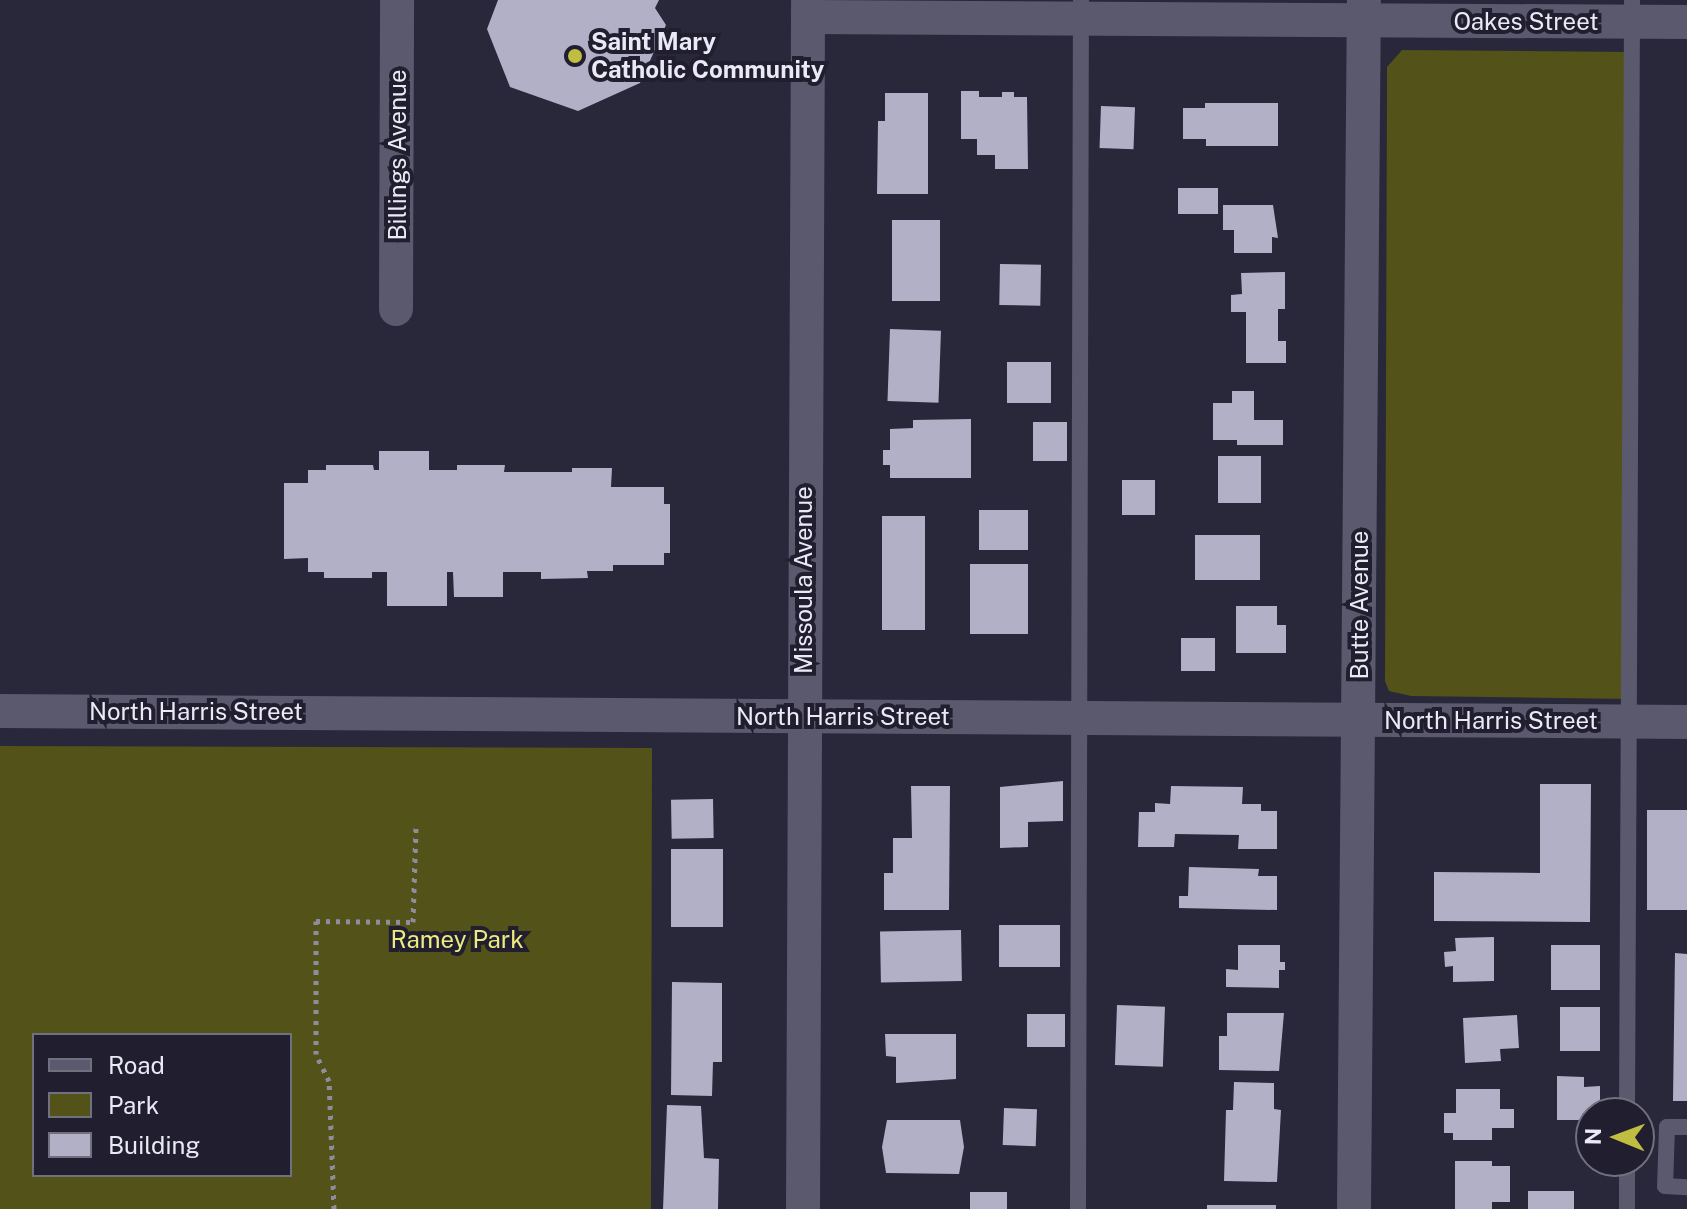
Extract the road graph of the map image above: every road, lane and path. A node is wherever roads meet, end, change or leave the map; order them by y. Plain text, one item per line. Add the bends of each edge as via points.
1 (397, 0) edge
2 (808, 8) edge
3 (1081, 9) edge
4 (1364, 10) edge
5 (1632, 11) edge
6 (1687, 22) edge
7 (396, 309) dead end
8 (0, 711) edge
9 (803, 717) junction
10 (1079, 719) junction
11 (1360, 720) junction
12 (1629, 722) junction
13 (1687, 722) edge
14 (416, 826) dead end
15 (1627, 1097) edge
16 (1687, 1127) edge
17 (1627, 1177) edge
18 (1687, 1187) edge
19 (334, 1209) edge
20 (803, 1209) edge
21 (1078, 1209) edge
22 (1354, 1209) edge
23 (1627, 1209) edge

1 - 7 street, Billings Avenue
2 - 3 street, Oakes Street
2 - 9 street, Missoula Avenue
3 - 4 street, Oakes Street
3 - 10 lane
4 - 5 street, Oakes Street
4 - 11 street, Butte Avenue
5 - 6 street, Oakes Street
5 - 12 lane
8 - 9 street, North Harris Street
9 - 10 street, North Harris Street
9 - 20 street, Missoula Avenue
10 - 11 street, North Harris Street
10 - 21 lane
11 - 12 street, North Harris Street
11 - 22 street, Butte Avenue
12 - 13 street, North Harris Street
12 - 15 lane
14 - 19 path via 413,922 316,921 316,1054 329,1081
16 - 18 lane via 1667,1127 1665,1186
17 - 23 lane

